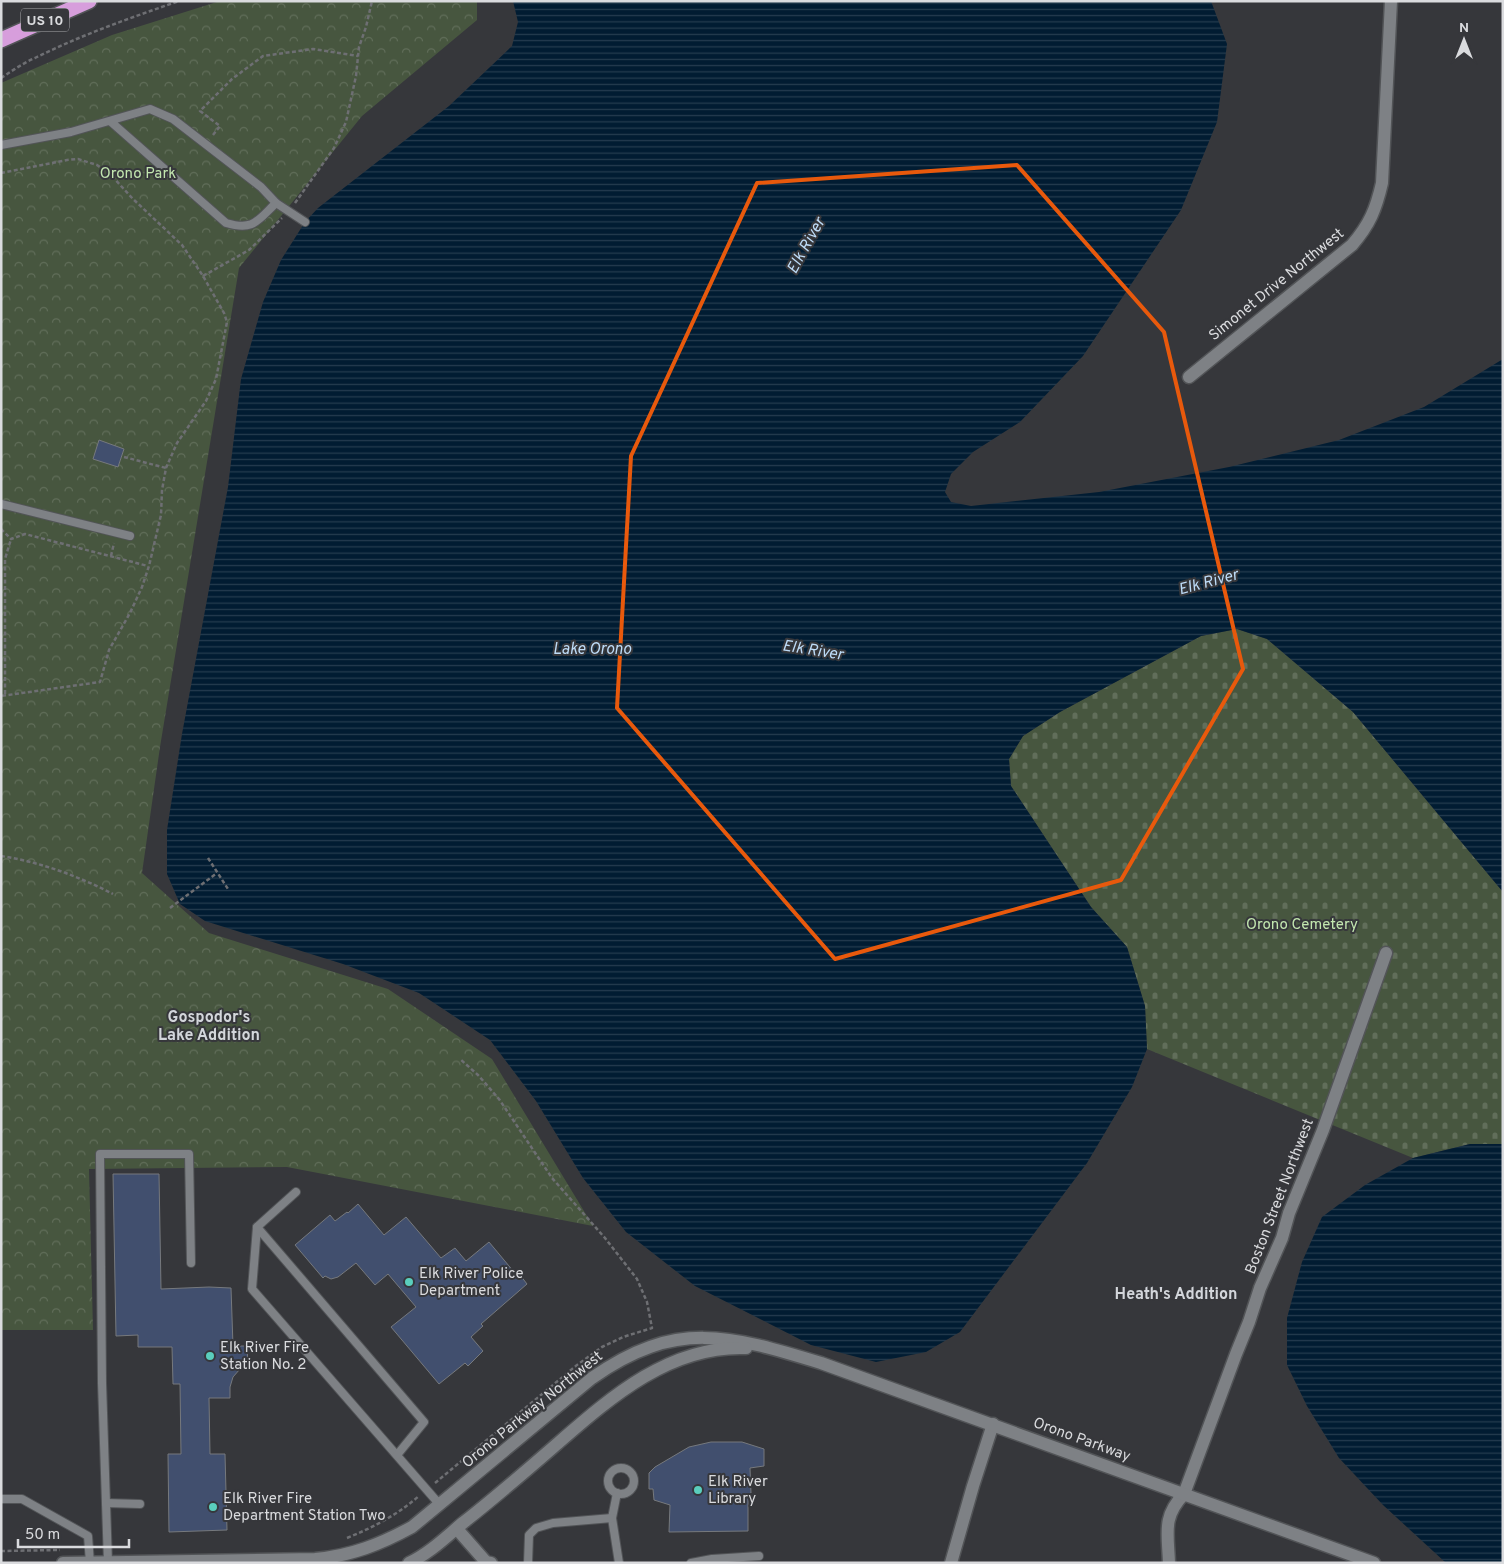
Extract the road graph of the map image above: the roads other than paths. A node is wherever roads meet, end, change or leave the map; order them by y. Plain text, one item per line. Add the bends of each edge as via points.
1 (89, 1) edge
2 (1391, 1) edge
3 (1, 40) edge
4 (110, 121) junction
5 (1, 144) edge
6 (276, 203) junction
7 (305, 222) dead end
8 (1189, 376) dead end
9 (1, 504) edge
10 (130, 536) dead end
11 (1386, 953) dead end
12 (296, 1192) dead end
13 (257, 1227) junction
14 (191, 1263) dead end
15 (778, 1350) junction
16 (994, 1424) junction
17 (396, 1454) junction
18 (617, 1493) dead end
19 (1184, 1494) junction
20 (1, 1499) edge
21 (106, 1503) junction
22 (140, 1504) dead end
23 (440, 1505) junction
24 (612, 1518) junction
25 (457, 1529) junction
26 (759, 1556) dead end
27 (336, 1560) edge
28 (90, 1562) edge
29 (63, 1563) edge
30 (108, 1563) edge
31 (409, 1563) edge
32 (491, 1563) edge
33 (528, 1563) edge
34 (619, 1563) edge
35 (691, 1563) edge
36 (951, 1563) edge
37 (1169, 1563) edge
38 (1374, 1563) edge

1 - 3 highway, US 10
2 - 8 street, Simonet Drive Northwest via 1382,183 1371,220 1352,245
4 - 5 lane via 71,132
4 - 6 lane via 150,109 173,119 260,186
4 - 6 lane via 226,223 241,227 255,223
6 - 7 lane
9 - 10 lane
11 - 19 street, Boston Street Northwest via 1323,1130
12 - 13 lane
13 - 17 lane via 252,1289
13 - 17 lane via 424,1422
14 - 21 lane via 189,1154 100,1154
15 - 16 street, Orono Parkway
15 - 23 street, Orono Parkway Northwest via 748,1342 702,1337 655,1344 633,1353 592,1378
15 - 25 street via 735,1348 710,1351 646,1375 607,1401
16 - 19 street, Orono Parkway
16 - 36 street
17 - 23 lane
18 - 24 lane
19 - 37 street, Boston Street Northwest via 1174,1505 1168,1520
19 - 38 street, Orono Parkway
20 - 28 lane via 22,1499 88,1536
21 - 22 lane
21 - 30 lane
23 - 27 street, Orono Parkway Northwest via 412,1527 388,1540
24 - 33 lane via 553,1523 536,1528 529,1535
24 - 34 lane
25 - 31 street
25 - 32 street via 486,1562
26 - 35 lane
27 - 30 street, Orono Parkway Northwest
28 - 29 street, Orono Parkway Northwest
28 - 30 street, Orono Parkway Northwest

